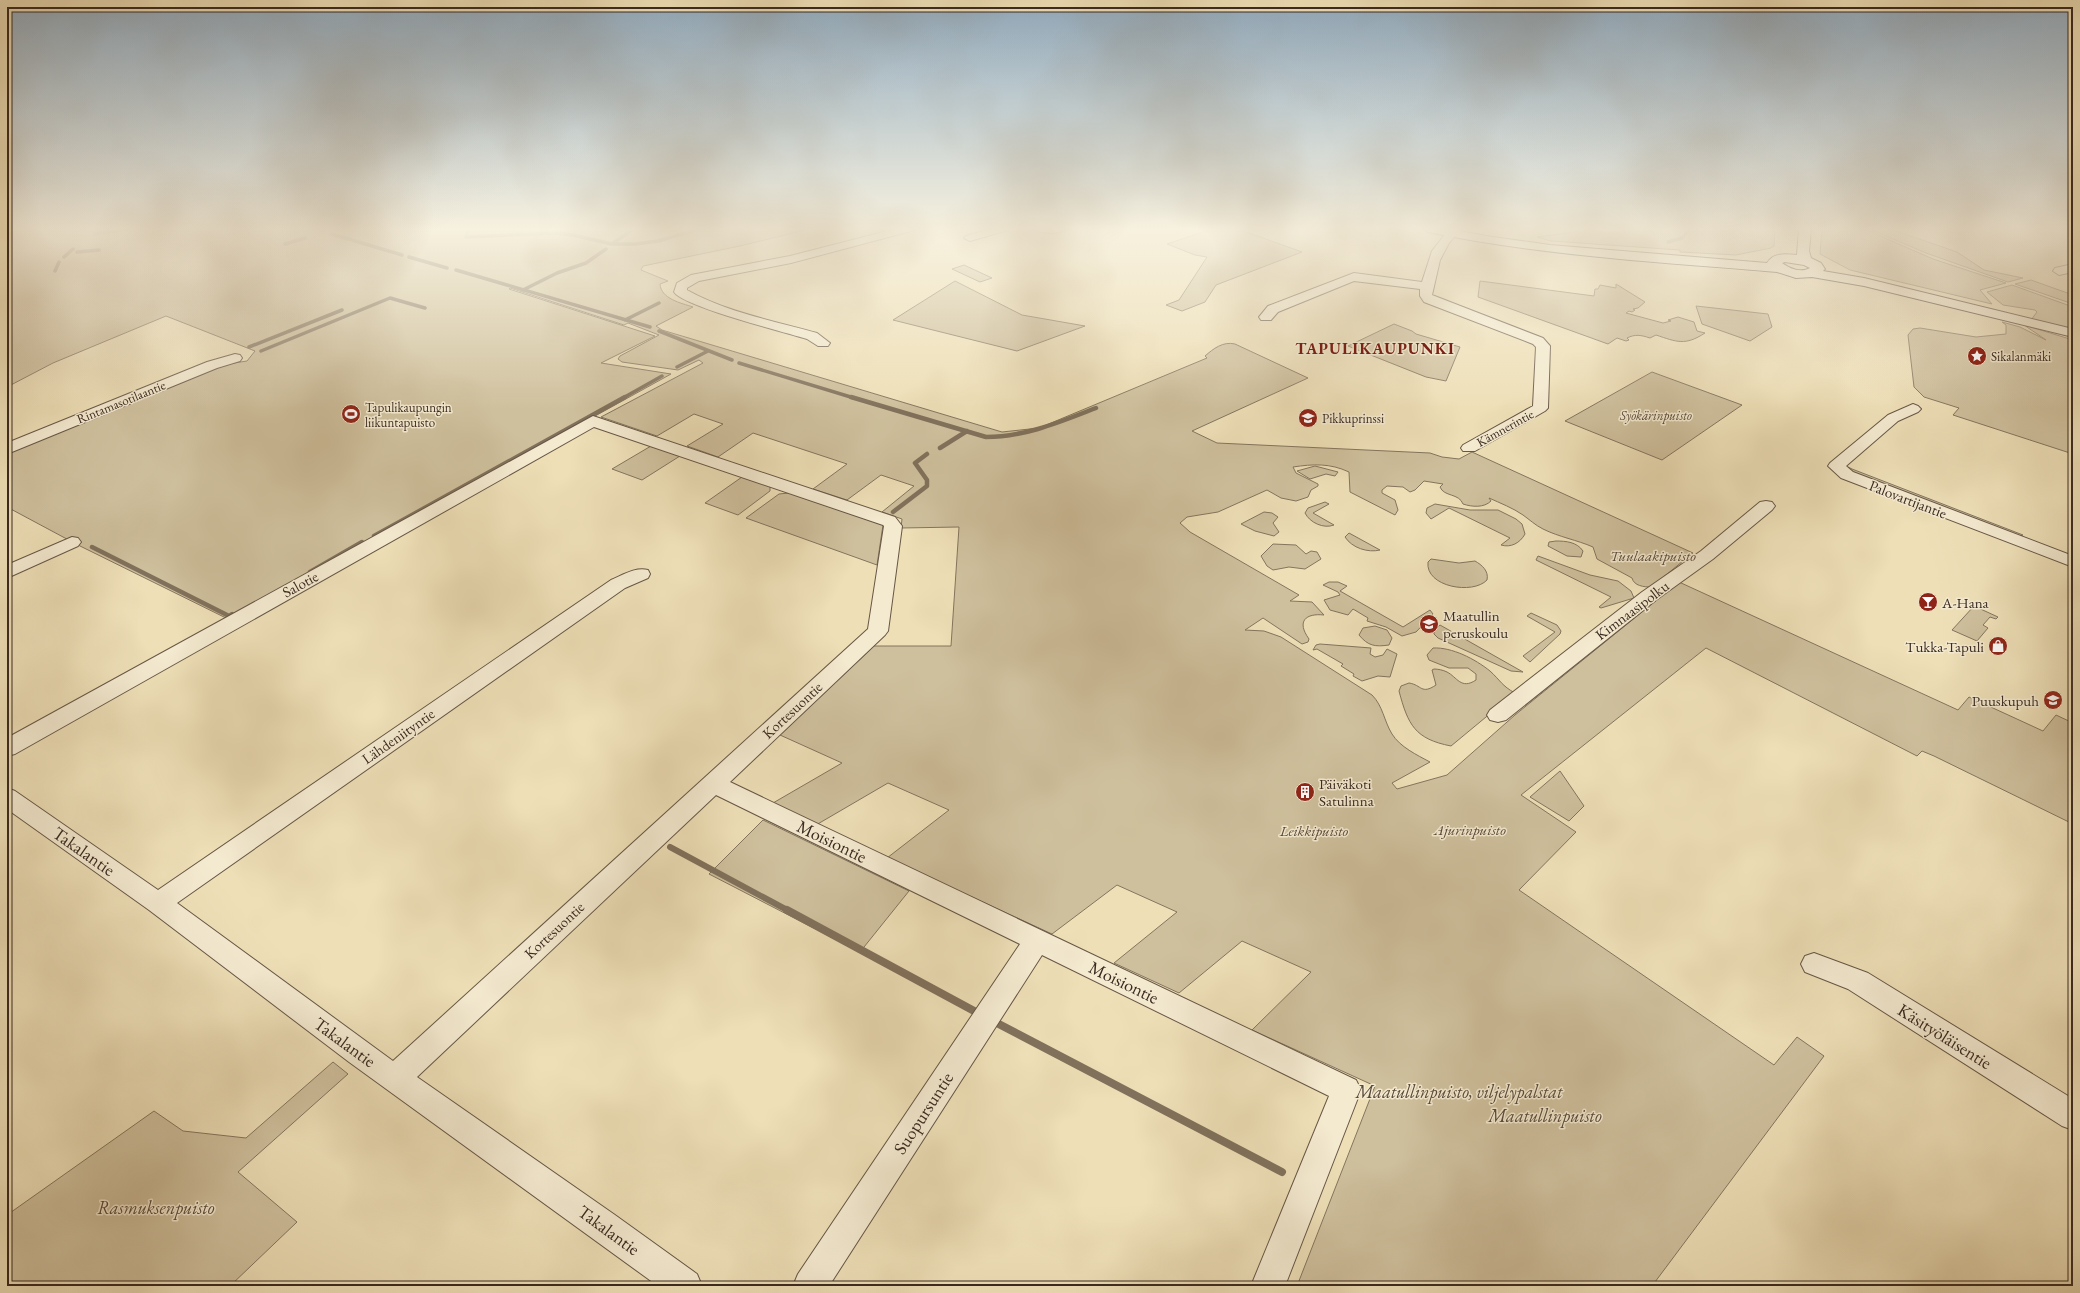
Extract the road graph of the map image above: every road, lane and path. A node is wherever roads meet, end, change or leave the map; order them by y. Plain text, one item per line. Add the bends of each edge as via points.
1 (681, 288) edge
2 (1322, 288) edge
3 (1428, 288) edge
4 (1890, 288) edge
5 (1266, 317) dead end
6 (2073, 333) edge
7 (823, 343) dead end
8 (235, 358) dead end
9 (1913, 409) dead end
10 (593, 421) joint
11 (1470, 448) dead end
12 (7, 449) edge
13 (1766, 506) dead end
14 (72, 542) dead end
15 (2073, 562) edge
16 (7, 572) edge
17 (641, 574) dead end
18 (1498, 715) dead end
19 (7, 748) edge
20 (712, 783) junction
21 (12, 806) edge
22 (158, 903) junction
23 (1037, 940) junction
24 (1814, 964) dead end
25 (395, 1078) junction
26 (2073, 1116) edge
27 (685, 1286) edge
28 (810, 1286) edge
29 (1268, 1286) edge

1 - 7 street via 684,296 812,336
2 - 5 street via 1273,309
3 - 11 street, Kämnerintie via 1426,296 1429,300 1538,341 1543,346 1540,408
4 - 6 main road
8 - 12 street, Rintamasotilaantie via 212,365
9 - 15 street, Palovartijantie via 1893,418 1836,466 1847,476
10 - 19 street, Salotie
10 - 20 street, Kortesuontie via 889,521 893,526 878,630
13 - 18 street, Kimnaasipolku via 1708,555 1649,596
14 - 16 street
17 - 22 street, Lähdeniityntie via 618,584
20 - 23 street, Moisiontie
20 - 25 street, Kortesuontie
21 - 22 street, Takalantie
22 - 25 street, Takalantie
23 - 28 street, Suopursuntie
23 - 29 street, Moisiontie via 1346,1090
24 - 26 street, Käsityöläisentie via 1858,981
25 - 27 street, Takalantie

